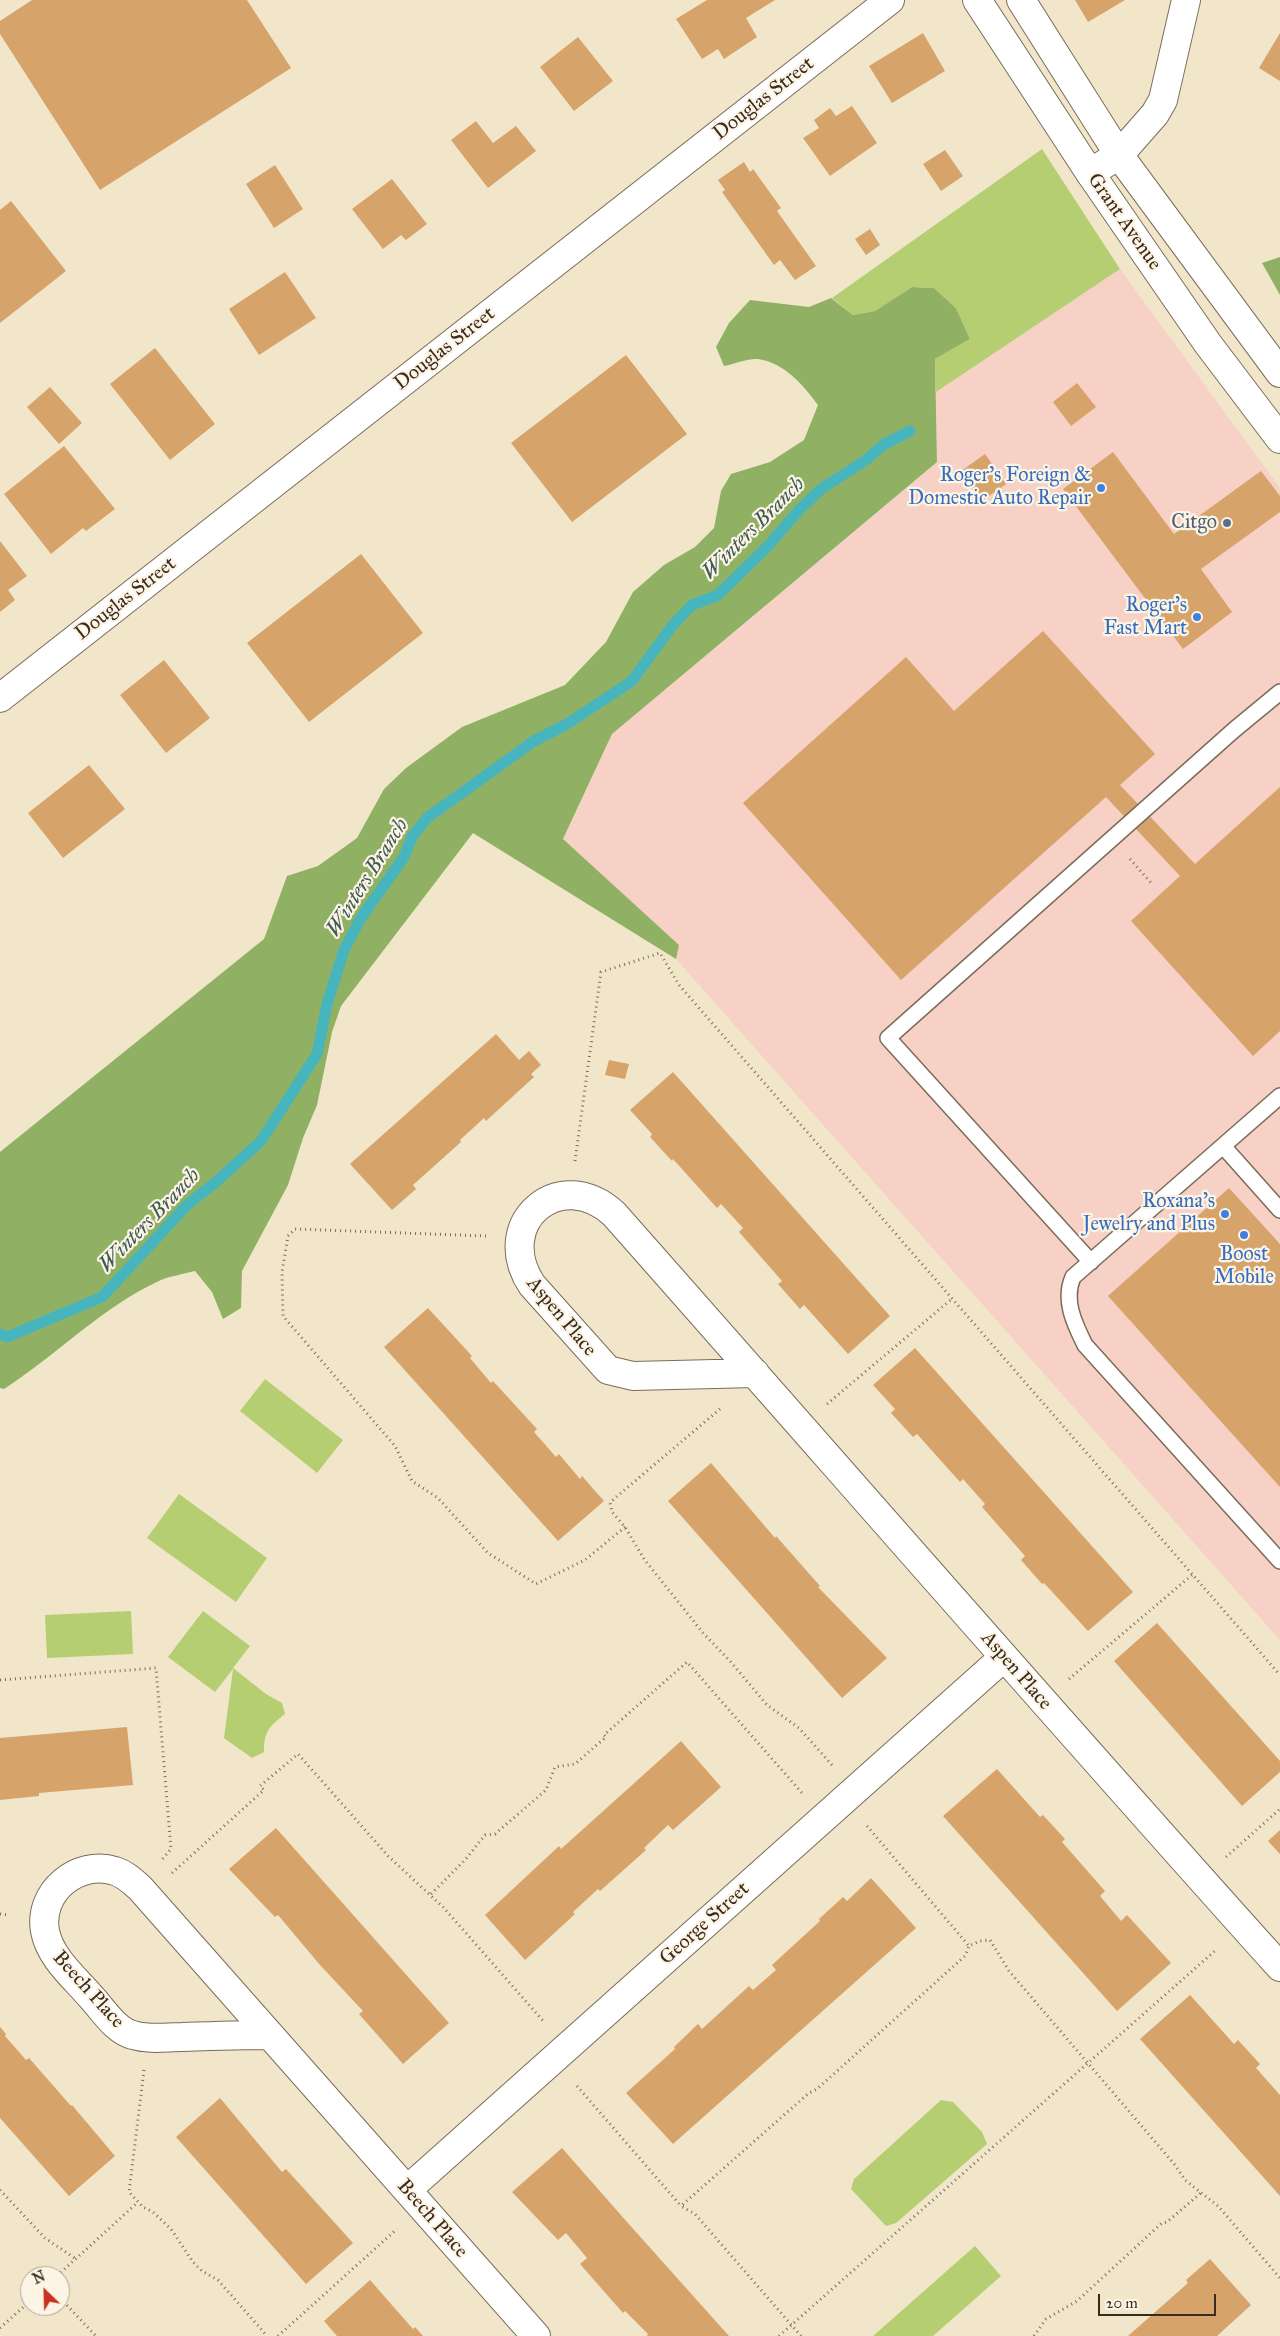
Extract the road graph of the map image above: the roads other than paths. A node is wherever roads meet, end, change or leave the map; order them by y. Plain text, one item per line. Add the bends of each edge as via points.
1 (890, 0) edge
2 (976, 0) edge
3 (1021, 0) edge
4 (1186, 0) edge
5 (1118, 155) junction
6 (1090, 174) junction
7 (1280, 373) edge
8 (1280, 439) edge
9 (1280, 692) edge
10 (0, 698) edge
11 (1280, 1096) edge
12 (1223, 1146) junction
13 (1280, 1210) edge
14 (1091, 1262) junction
15 (757, 1375) junction
16 (1280, 1561) edge
17 (1004, 1657) junction
18 (1280, 1967) edge
19 (270, 2035) junction
20 (414, 2198) junction
21 (536, 2336) edge

1 - 10 street, Douglas Street
2 - 6 street, Grant Avenue
3 - 5 street, Grant Avenue
4 - 5 street via 1163,100 1155,114
5 - 6 street
5 - 7 street, Grant Avenue
6 - 8 street, Grant Avenue via 1208,344
9 - 14 lane via 1226,736 888,1038
11 - 12 lane
12 - 13 lane
12 - 14 lane
14 - 16 lane via 1073,1277 1069,1287 1069,1304 1085,1345
15 - 15 street, Aspen Place via 633,1376 608,1370 523,1272 518,1256 520,1237 532,1212 544,1202 570,1195 602,1203
15 - 17 street, Aspen Place
17 - 18 street, Aspen Place
17 - 20 street, George Street via 560,2053
19 - 19 street, Beech Place via 128,1878 99,1868 84,1870 58,1886 49,1899 44,1920 49,1946 123,2031 148,2038
19 - 20 street, Beech Place
20 - 21 street, Beech Place

